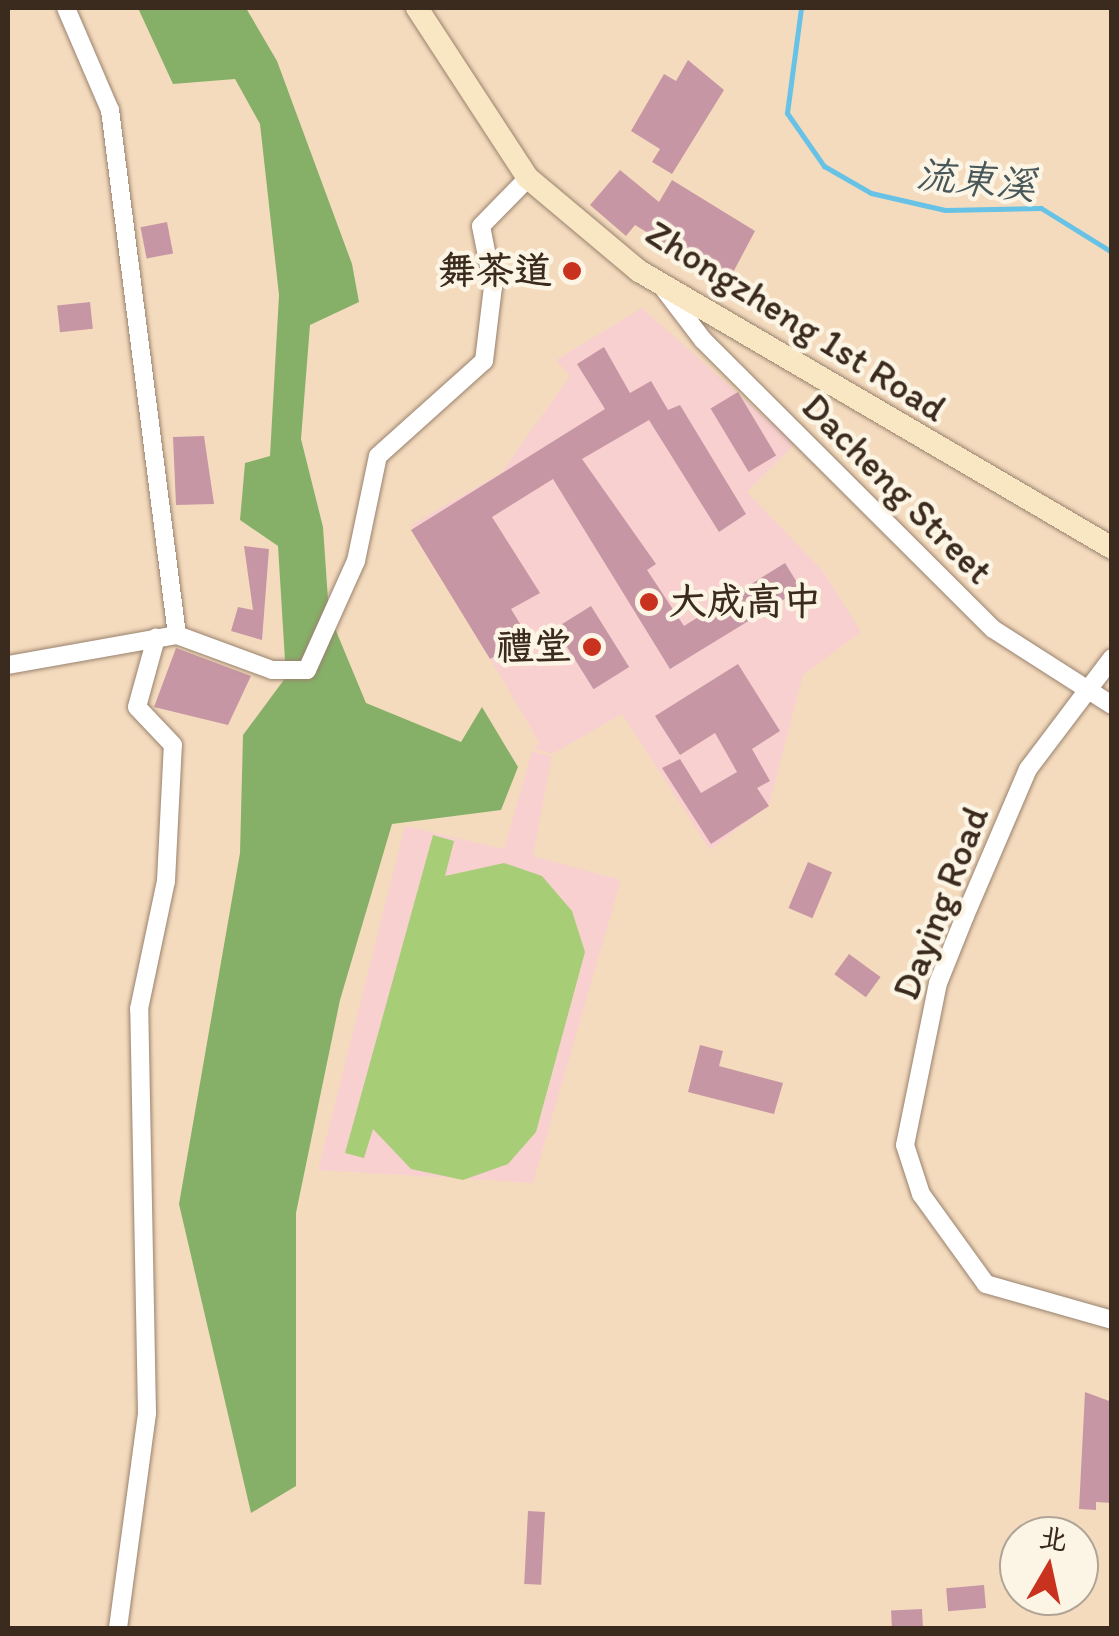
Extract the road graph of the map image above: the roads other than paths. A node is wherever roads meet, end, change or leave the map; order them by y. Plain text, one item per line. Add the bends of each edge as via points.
1 (66, 8) edge
2 (417, 8) edge
3 (528, 178) junction
4 (664, 288) junction
5 (1112, 548) edge
6 (177, 636) junction
7 (156, 638) junction
8 (1112, 658) edge
9 (8, 665) edge
10 (1087, 692) junction
11 (1112, 705) edge
12 (1112, 1320) edge
13 (118, 1628) edge

1 - 6 street via 110,110
2 - 3 main road, Zhongzheng 1st Road
3 - 4 main road, Zhongzheng 1st Road
3 - 6 street via 481,226 493,287 484,361 378,456 356,561 307,670 272,670 212,642
4 - 5 main road, Zhongzheng 1st Road
4 - 10 street, Dacheng Street via 716,353 992,629
6 - 7 street
7 - 9 street
7 - 13 street via 137,707 173,745 166,880 139,1009 147,1414
8 - 10 street, Daying Road
10 - 11 street, Dacheng Street
10 - 12 street, Daying Road via 1028,769 938,982 906,1146 921,1194 986,1284

